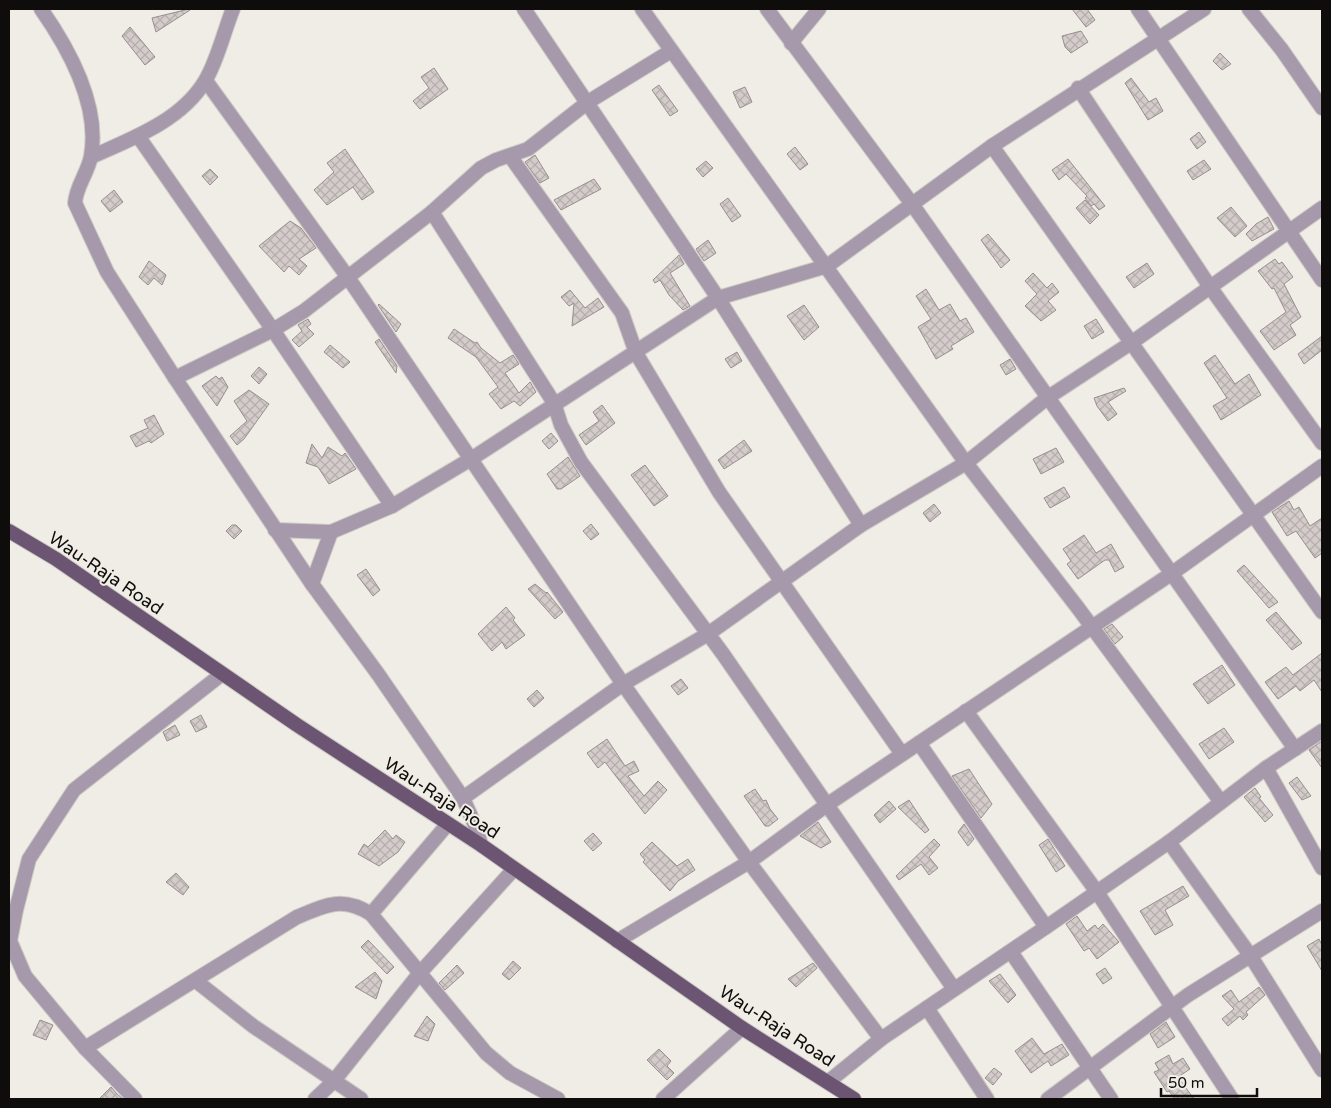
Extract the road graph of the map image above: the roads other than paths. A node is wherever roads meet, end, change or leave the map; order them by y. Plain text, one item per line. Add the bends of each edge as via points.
1 (41, 9) edge
2 (233, 9) edge
3 (524, 9) edge
4 (642, 9) edge
5 (767, 9) edge
6 (819, 9) edge
7 (1138, 9) edge
8 (1204, 9) edge
9 (1249, 9) edge
10 (1158, 38) junction
11 (791, 44) junction
12 (672, 51) junction
13 (206, 81) junction
14 (1078, 88) junction
15 (588, 102) junction
16 (1322, 108) edge
17 (138, 136) junction
18 (992, 146) junction
19 (510, 156) junction
20 (91, 157) junction
21 (912, 204) junction
22 (1322, 208) edge
23 (432, 212) junction
24 (1289, 232) junction
25 (827, 266) junction
26 (346, 276) junction
27 (1322, 280) edge
28 (1210, 287) junction
29 (718, 298) junction
30 (274, 330) junction
31 (1131, 343) junction
32 (636, 353) junction
33 (175, 378) junction
34 (1047, 398) junction
35 (554, 402) junction
36 (1322, 443) edge
37 (471, 459) junction
38 (966, 463) junction
39 (1322, 466) edge
40 (392, 506) junction
41 (1253, 515) junction
42 (861, 525) junction
43 (275, 530) junction
44 (9, 531) edge
45 (331, 532) junction
46 (1171, 574) junction
47 (783, 582) junction
48 (312, 584) junction
49 (1322, 612) edge
50 (1092, 627) junction
51 (708, 634) junction
52 (222, 674) junction
53 (623, 684) junction
54 (966, 711) junction
55 (1322, 730) edge
56 (919, 743) junction
57 (1295, 749) junction
58 (902, 754) junction
59 (1266, 768) junction
60 (463, 798) junction
61 (1220, 802) junction
62 (828, 804) junction
63 (447, 825) junction
64 (1169, 842) junction
65 (481, 845) junction
66 (748, 862) junction
67 (1322, 868) edge
68 (514, 869) junction
69 (1097, 892) junction
70 (1322, 910) edge
71 (371, 914) junction
72 (1046, 928) junction
73 (9, 941) edge
74 (616, 941) junction
75 (1011, 952) junction
76 (1250, 955) junction
77 (419, 974) junction
78 (196, 981) junction
79 (954, 989) junction
80 (1172, 1007) junction
81 (927, 1008) junction
82 (742, 1028) junction
83 (881, 1039) junction
84 (85, 1048) junction
85 (1091, 1066) junction
86 (1322, 1070) edge
87 (333, 1082) junction
88 (828, 1082) junction
89 (1229, 1098) edge
90 (135, 1099) edge
91 (315, 1099) edge
92 (361, 1099) edge
93 (558, 1099) edge
94 (663, 1099) edge
95 (854, 1099) edge
96 (987, 1099) edge
97 (1048, 1099) edge
98 (1111, 1099) edge

1 - 20 street via 78,75 92,119
2 - 13 street
3 - 15 street
4 - 12 street
5 - 11 street
6 - 11 street
7 - 10 street
8 - 10 street
9 - 16 street
10 - 14 street
10 - 24 street
11 - 21 street
12 - 15 street
12 - 25 street
13 - 17 street via 186,105
13 - 26 street
14 - 18 street
14 - 28 street
15 - 19 street via 528,148
15 - 29 street
17 - 20 street
17 - 30 street
18 - 21 street
18 - 31 street
19 - 23 street via 481,168
19 - 32 street via 622,313
20 - 33 street via 76,193 75,204 107,272
21 - 25 street
21 - 34 street
22 - 24 street
23 - 26 street
23 - 35 street
24 - 27 street
24 - 28 street
25 - 29 street
25 - 38 street
26 - 30 street via 304,311
26 - 37 street
28 - 31 street
28 - 36 street
29 - 32 street
29 - 42 street
30 - 33 street
30 - 40 street
31 - 34 street
31 - 41 street
32 - 35 street
32 - 47 street via 719,492
33 - 43 street
34 - 38 street
34 - 46 street
35 - 37 street
35 - 51 street via 561,425 581,462
37 - 40 street
37 - 53 street
38 - 42 street
38 - 50 street
39 - 41 street
40 - 45 street
41 - 46 street
41 - 49 street
42 - 47 street
43 - 45 street
43 - 48 street
44 - 52 main road, Wau-Raja Road via 56,559
45 - 48 street
46 - 50 street
46 - 57 street
47 - 51 street
47 - 58 street
48 - 60 street
50 - 54 street
50 - 61 street
51 - 53 street
51 - 62 street
52 - 63 main road, Wau-Raja Road
52 - 73 street via 74,790 29,859
53 - 60 street
53 - 66 street
54 - 56 street
54 - 69 street
55 - 57 street
56 - 58 street
56 - 72 street
57 - 59 street
58 - 62 street
59 - 61 street
59 - 67 street
60 - 65 street
61 - 64 street
62 - 66 street
62 - 79 street
63 - 65 main road, Wau-Raja Road
63 - 71 street
64 - 69 street
64 - 76 street
65 - 68 main road, Wau-Raja Road
66 - 74 street
66 - 83 street
68 - 74 main road, Wau-Raja Road
68 - 77 street
69 - 72 street
69 - 80 street
70 - 76 street
71 - 77 street
71 - 78 street via 359,907 329,904 297,918
72 - 75 street
73 - 84 street via 24,976
74 - 82 main road, Wau-Raja Road
75 - 79 street
75 - 85 street
76 - 80 street
76 - 86 street
77 - 87 street
77 - 93 street via 486,1053 510,1072
78 - 84 street
78 - 87 street via 252,1026
79 - 81 street
80 - 85 street
80 - 89 street
81 - 83 street
81 - 96 street
82 - 88 main road, Wau-Raja Road
82 - 94 street
83 - 88 street
84 - 90 street
85 - 97 street
85 - 98 street
87 - 91 street
87 - 92 street
88 - 95 main road, Wau-Raja Road

